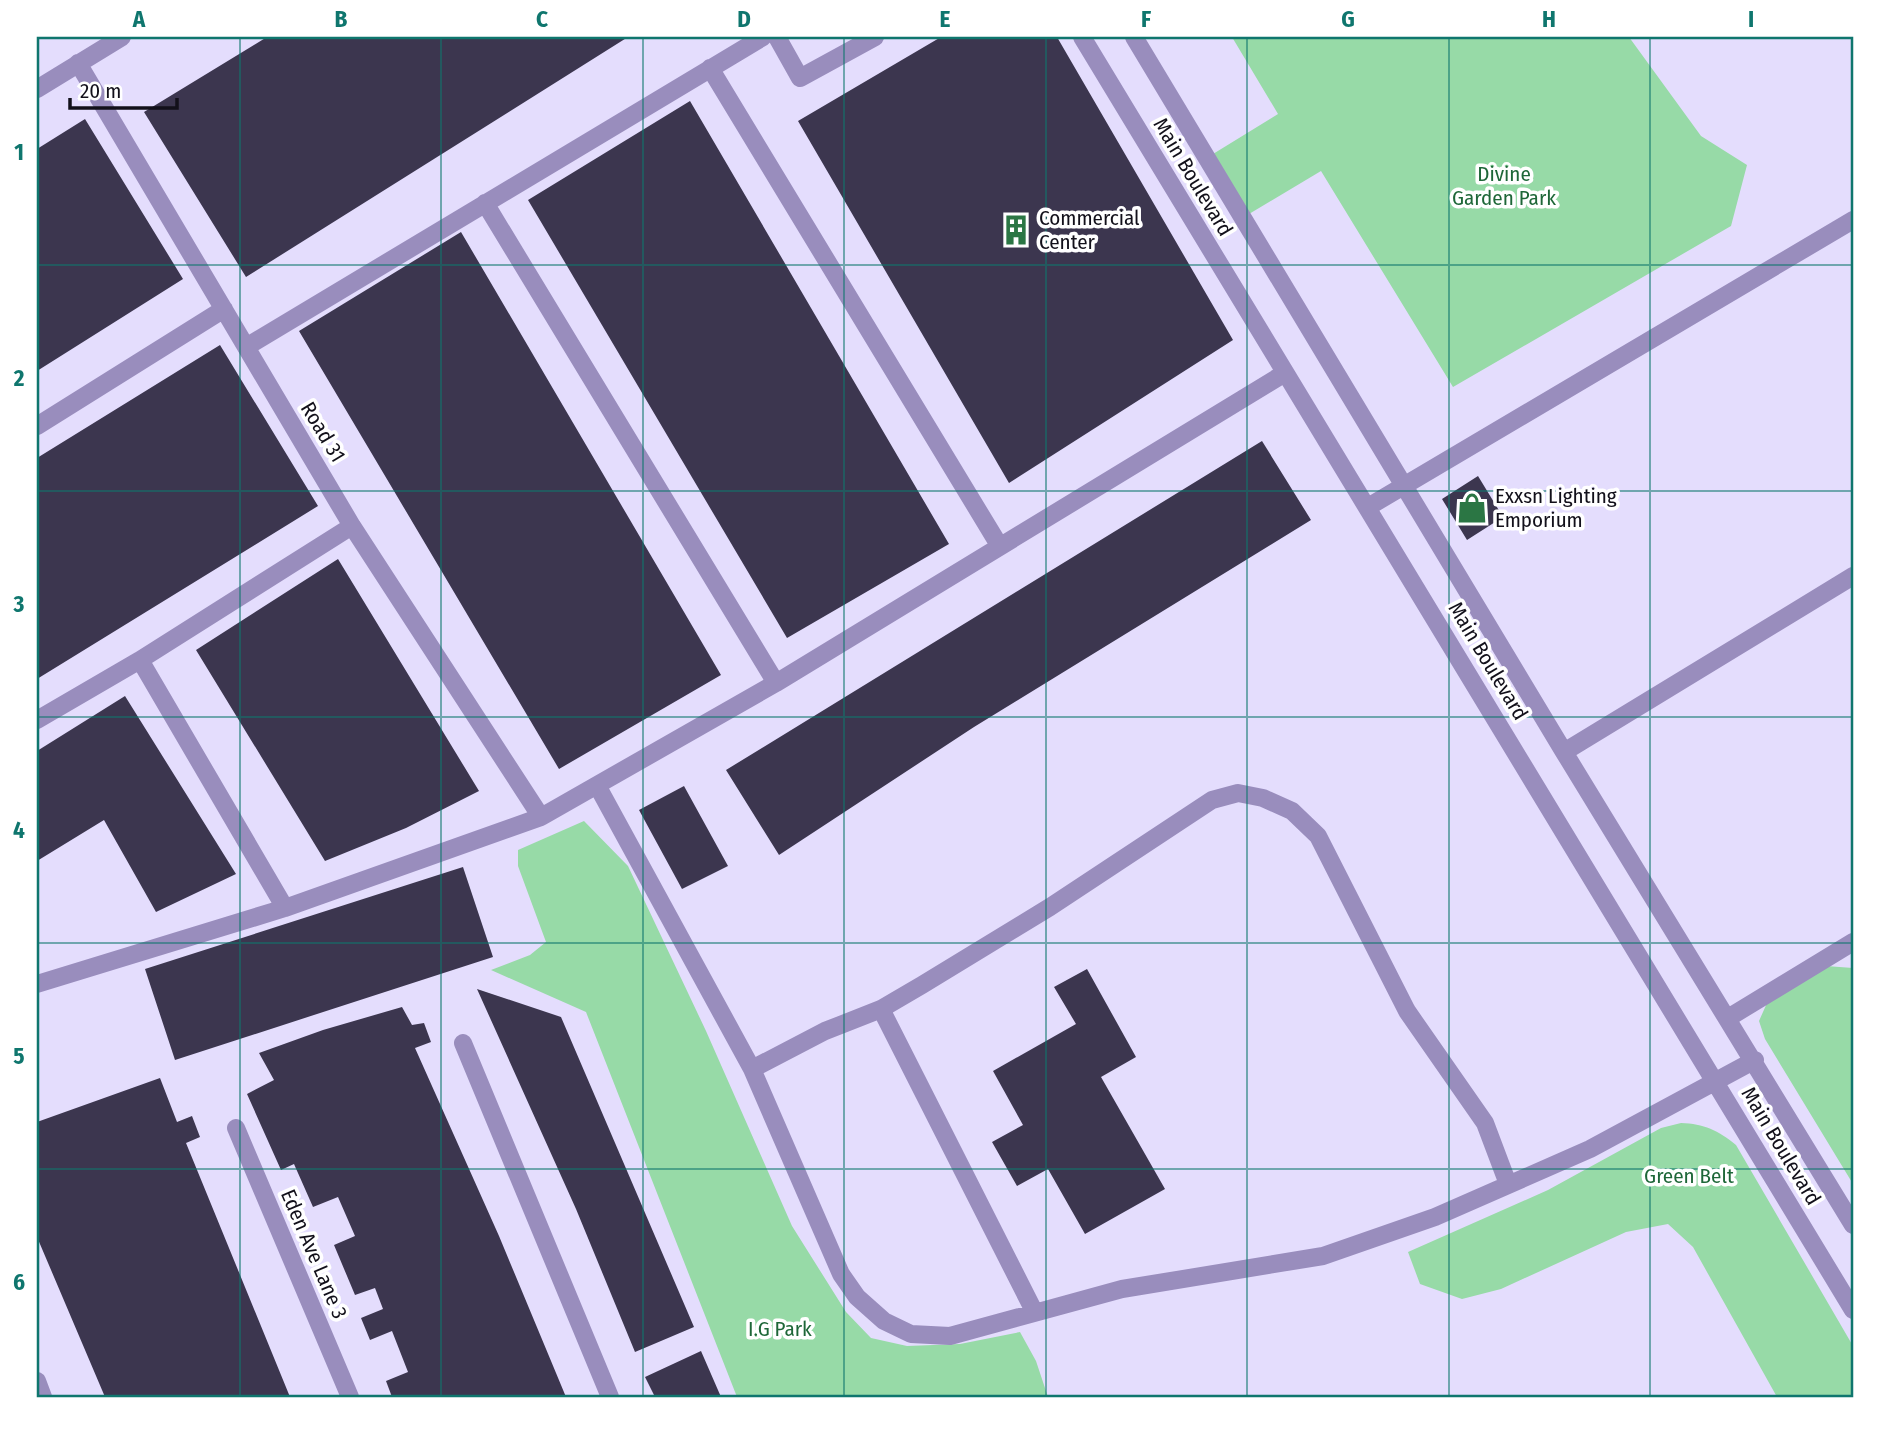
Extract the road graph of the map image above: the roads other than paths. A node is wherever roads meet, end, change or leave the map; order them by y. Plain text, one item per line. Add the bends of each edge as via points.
1 (122, 37) edge
2 (763, 37) edge
3 (777, 37) edge
4 (875, 37) edge
5 (1082, 37) edge
6 (1134, 37) edge
7 (78, 63) junction
8 (710, 68) junction
9 (37, 89) edge
10 (485, 203) junction
11 (1853, 220) edge
12 (224, 310) junction
13 (246, 347) junction
14 (1285, 373) junction
15 (37, 426) edge
16 (1406, 486) junction
17 (1368, 507) junction
18 (352, 526) junction
19 (999, 545) junction
20 (1853, 576) edge
21 (140, 660) junction
22 (776, 683) junction
23 (37, 720) edge
24 (1564, 752) junction
25 (598, 787) junction
26 (541, 817) junction
27 (285, 908) junction
28 (1853, 942) edge
29 (37, 984) edge
30 (881, 1009) junction
31 (1728, 1018) junction
32 (463, 1044) dead end
33 (1755, 1060) junction
34 (752, 1069) junction
35 (1716, 1082) junction
36 (236, 1128) dead end
37 (1508, 1184) junction
38 (1853, 1225) edge
39 (1853, 1310) edge
40 (1034, 1311) junction
41 (37, 1381) edge
42 (43, 1397) edge
43 (350, 1397) edge
44 (610, 1397) edge

1 - 7 street
2 - 8 street
3 - 4 street via 800,78
5 - 14 street, Main Boulevard
6 - 16 street, Main Boulevard
7 - 9 street
7 - 12 street, Road 31
8 - 10 street
8 - 19 street
10 - 13 street
10 - 22 street
11 - 16 street
12 - 13 street, Road 31
12 - 15 street
13 - 18 street, Road 31
14 - 17 street, Main Boulevard
14 - 19 street
16 - 17 street
16 - 24 street, Main Boulevard
17 - 35 street, Main Boulevard
18 - 21 street
18 - 26 street, Road 31
19 - 22 street
20 - 24 street
21 - 23 street
21 - 27 street
22 - 25 street
24 - 31 street, Main Boulevard
25 - 26 street
25 - 34 street
26 - 27 street
27 - 29 street
28 - 31 street
30 - 34 street via 825,1031
30 - 37 street via 1050,907 1212,800 1238,793 1263,798 1292,811 1318,836 1407,1011 1485,1123
30 - 40 street
31 - 33 street, Main Boulevard
32 - 44 street
33 - 35 street
33 - 38 street, Main Boulevard
34 - 40 street via 841,1274 857,1297 884,1321 911,1334 950,1336
35 - 37 street via 1590,1149
35 - 39 street, Main Boulevard
36 - 43 street, Eden Ave Lane 3
37 - 40 street via 1436,1217 1323,1256 1122,1289
41 - 42 street

